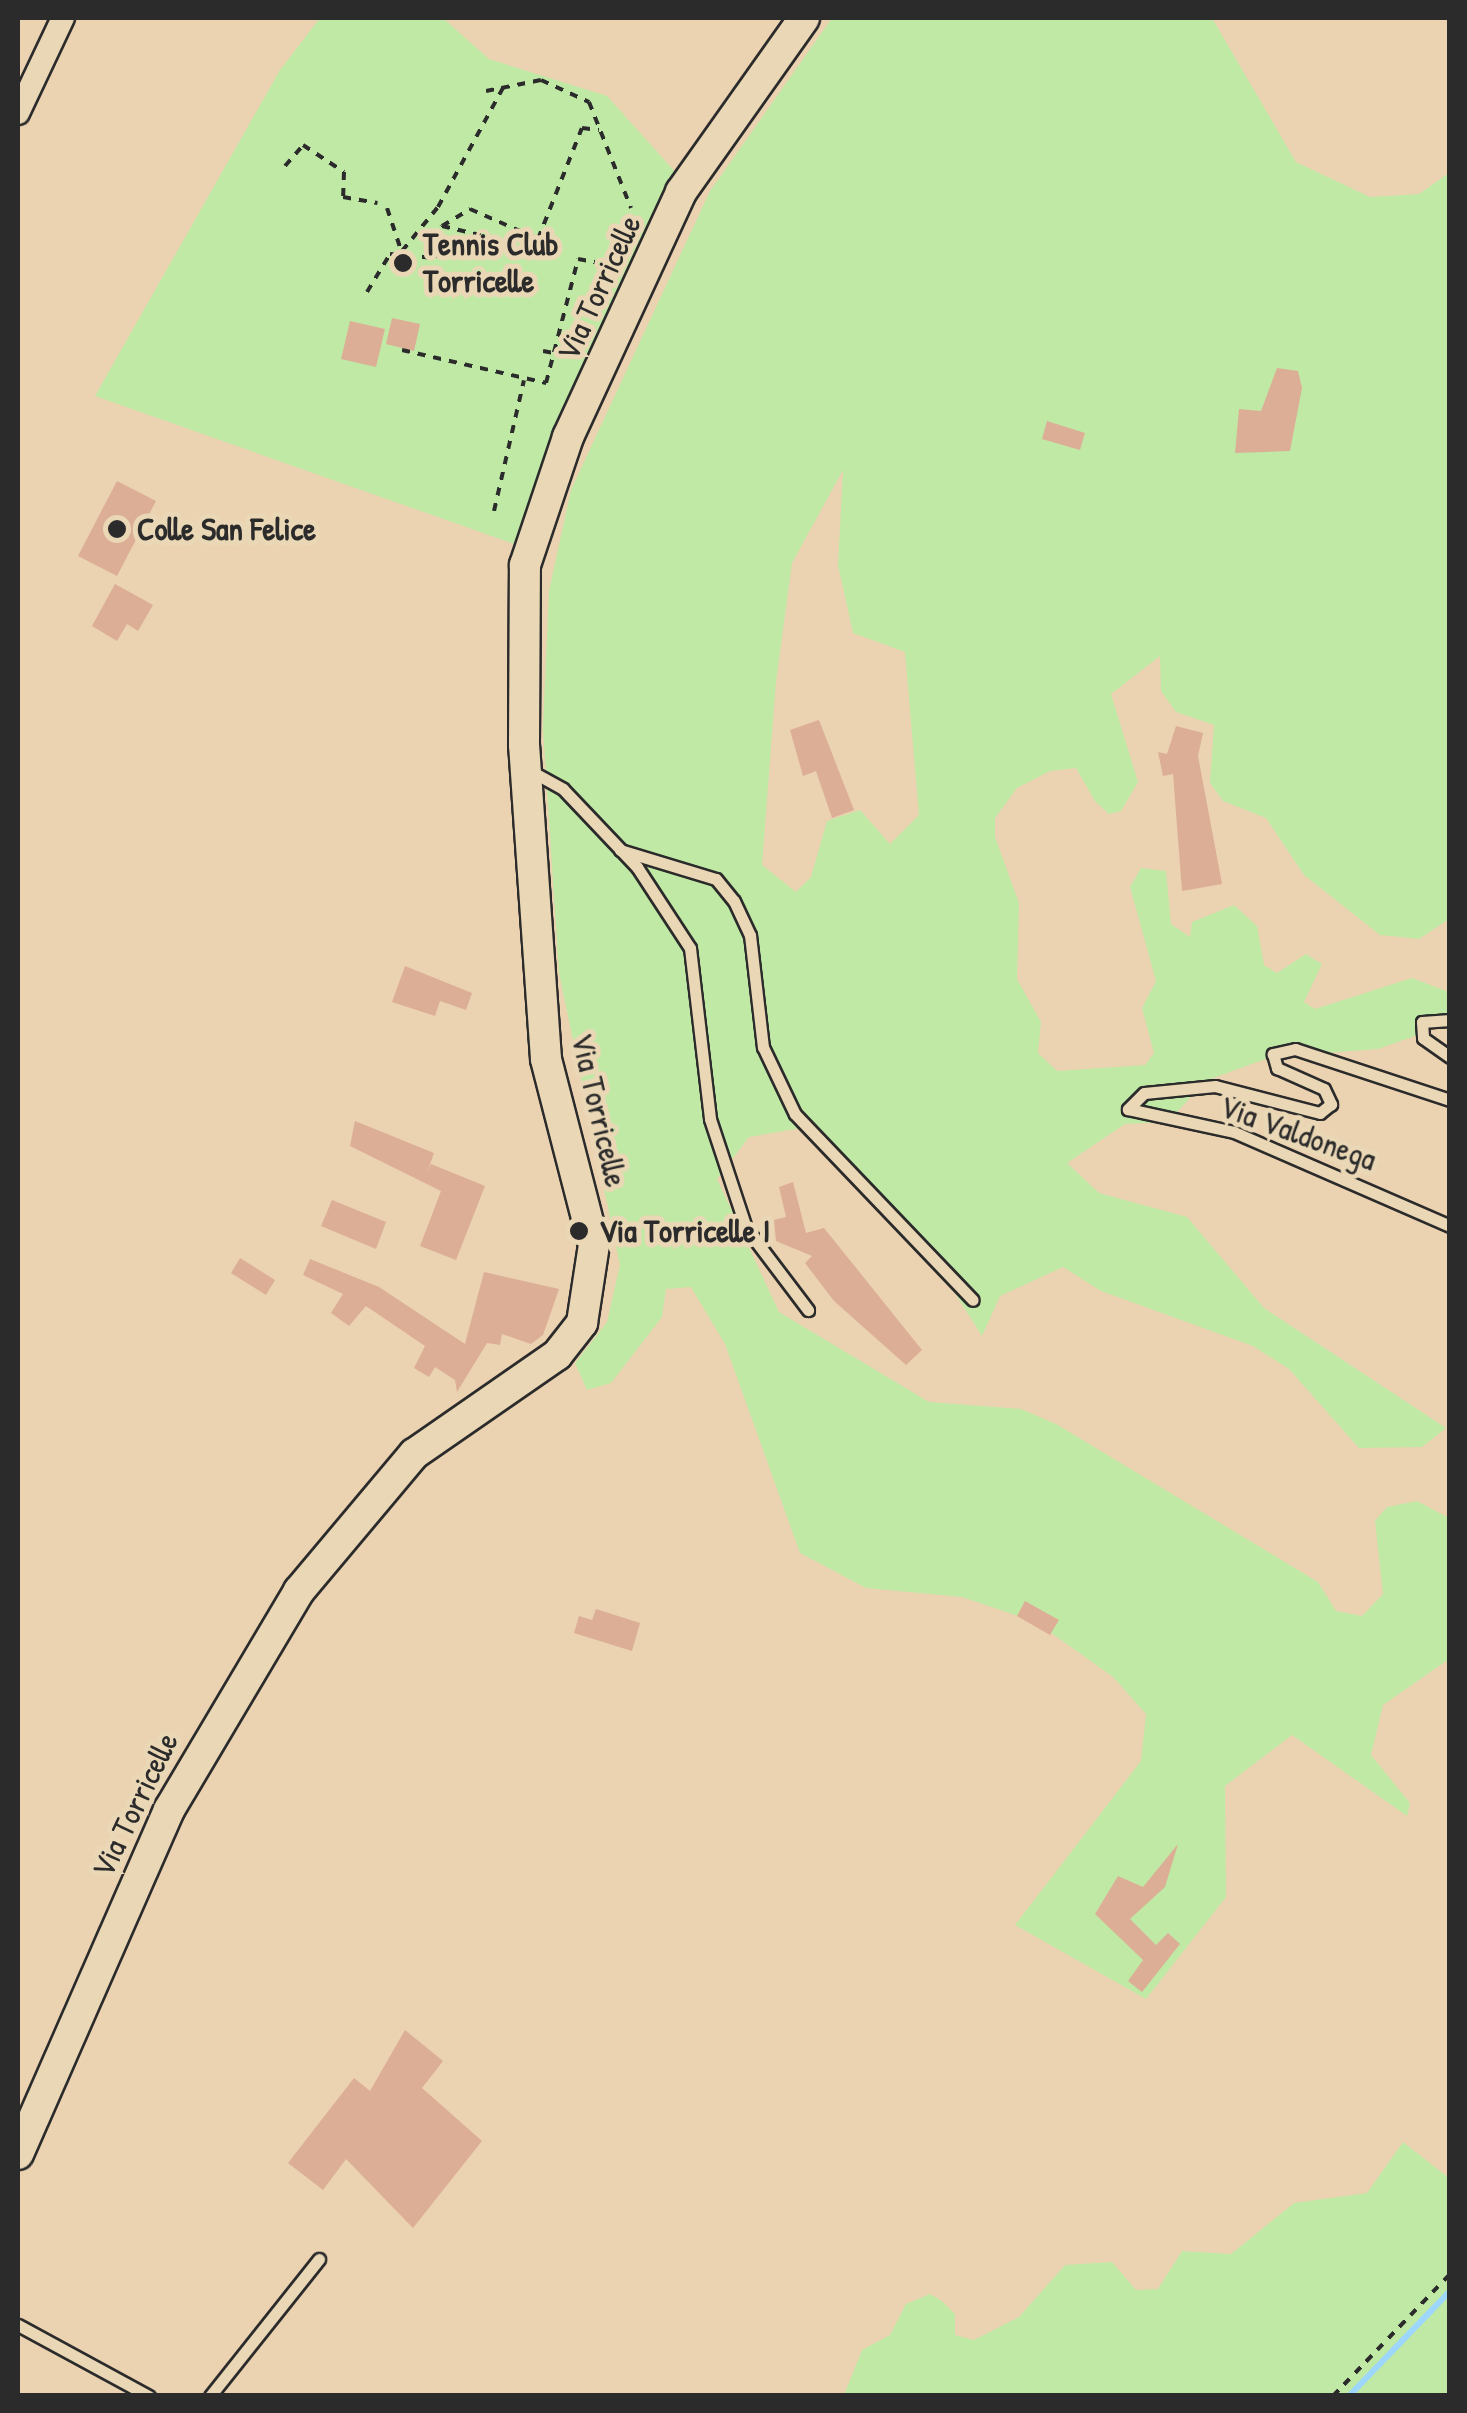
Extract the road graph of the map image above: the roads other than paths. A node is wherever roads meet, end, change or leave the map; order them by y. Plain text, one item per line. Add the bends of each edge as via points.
1 (63, 18) edge
2 (804, 18) edge
3 (18, 113) edge
4 (525, 768) junction
5 (620, 850) junction
6 (1450, 1020) edge
7 (1450, 1056) edge
8 (1450, 1100) edge
9 (1450, 1226) edge
10 (974, 1300) dead end
11 (808, 1310) dead end
12 (18, 2154) edge
13 (318, 2259) dead end
14 (18, 2325) edge
15 (149, 2396) edge
16 (210, 2396) edge

1 - 3 street
2 - 4 street, Via Torricelle via 682,192 544,504 525,565
4 - 5 lane via 563,789
4 - 12 street, Via Torricelle via 546,1060 594,1245 582,1323 557,1355 414,1454 299,1591 169,1810
5 - 10 lane via 716,879 734,901 750,936 763,1047 795,1114
5 - 11 lane via 690,948 710,1118 746,1228
6 - 7 lane via 1422,1022 1423,1038
8 - 9 lane, Via Valdonega via 1295,1050 1273,1054 1277,1068 1324,1089 1332,1104 1320,1113 1216,1086 1144,1093 1128,1109 1234,1132
13 - 16 lane
14 - 15 lane

